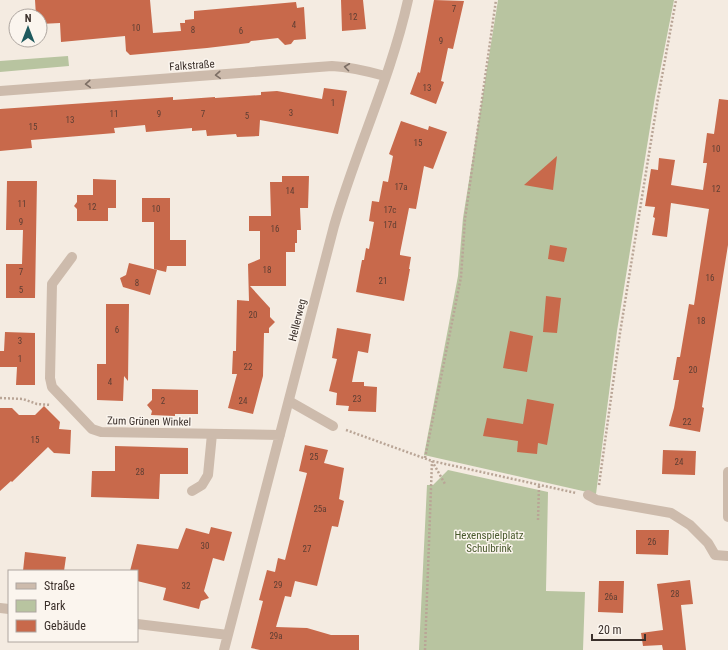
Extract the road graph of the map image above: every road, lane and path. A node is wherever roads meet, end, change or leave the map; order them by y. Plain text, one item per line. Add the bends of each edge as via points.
1 (408, 0) edge
2 (496, 0) edge
3 (676, 0) edge
4 (385, 76) junction
5 (0, 91) edge
6 (72, 257) dead end
7 (0, 398) edge
8 (289, 401) junction
9 (71, 407) junction
10 (333, 426) joint
11 (212, 434) junction
12 (280, 435) junction
13 (425, 458) junction
14 (432, 461) junction
15 (728, 472) edge
16 (445, 484) dead end
17 (539, 485) junction
18 (192, 491) dead end
19 (592, 498) junction
20 (728, 517) edge
21 (538, 520) dead end
22 (728, 556) edge
23 (138, 624) edge
24 (228, 635) junction
25 (224, 650) edge
26 (425, 650) edge

1 - 4 street, Hellerweg
2 - 13 path via 465,219 461,277
3 - 19 path
4 -> 5 street, Falkstraße via 364,70 332,66
4 - 8 street, Hellerweg via 342,198
6 - 9 street, Zum Grünen Winkel via 52,284 50,378 52,387
7 - 9 path
8 - 10 street
8 - 12 street, Hellerweg
9 - 11 street, Zum Grünen Winkel via 92,429 101,432
10 - 13 path
11 - 12 street, Zum Grünen Winkel
11 - 18 street via 208,475 202,484
12 - 24 street, Hellerweg
13 - 14 path
14 - 16 path
14 - 17 path
14 - 26 path
15 - 20 street
17 - 19 path
17 - 21 path
19 - 22 street via 671,513 690,525 708,543 715,555
23 - 24 street
24 - 25 street, Hellerweg

